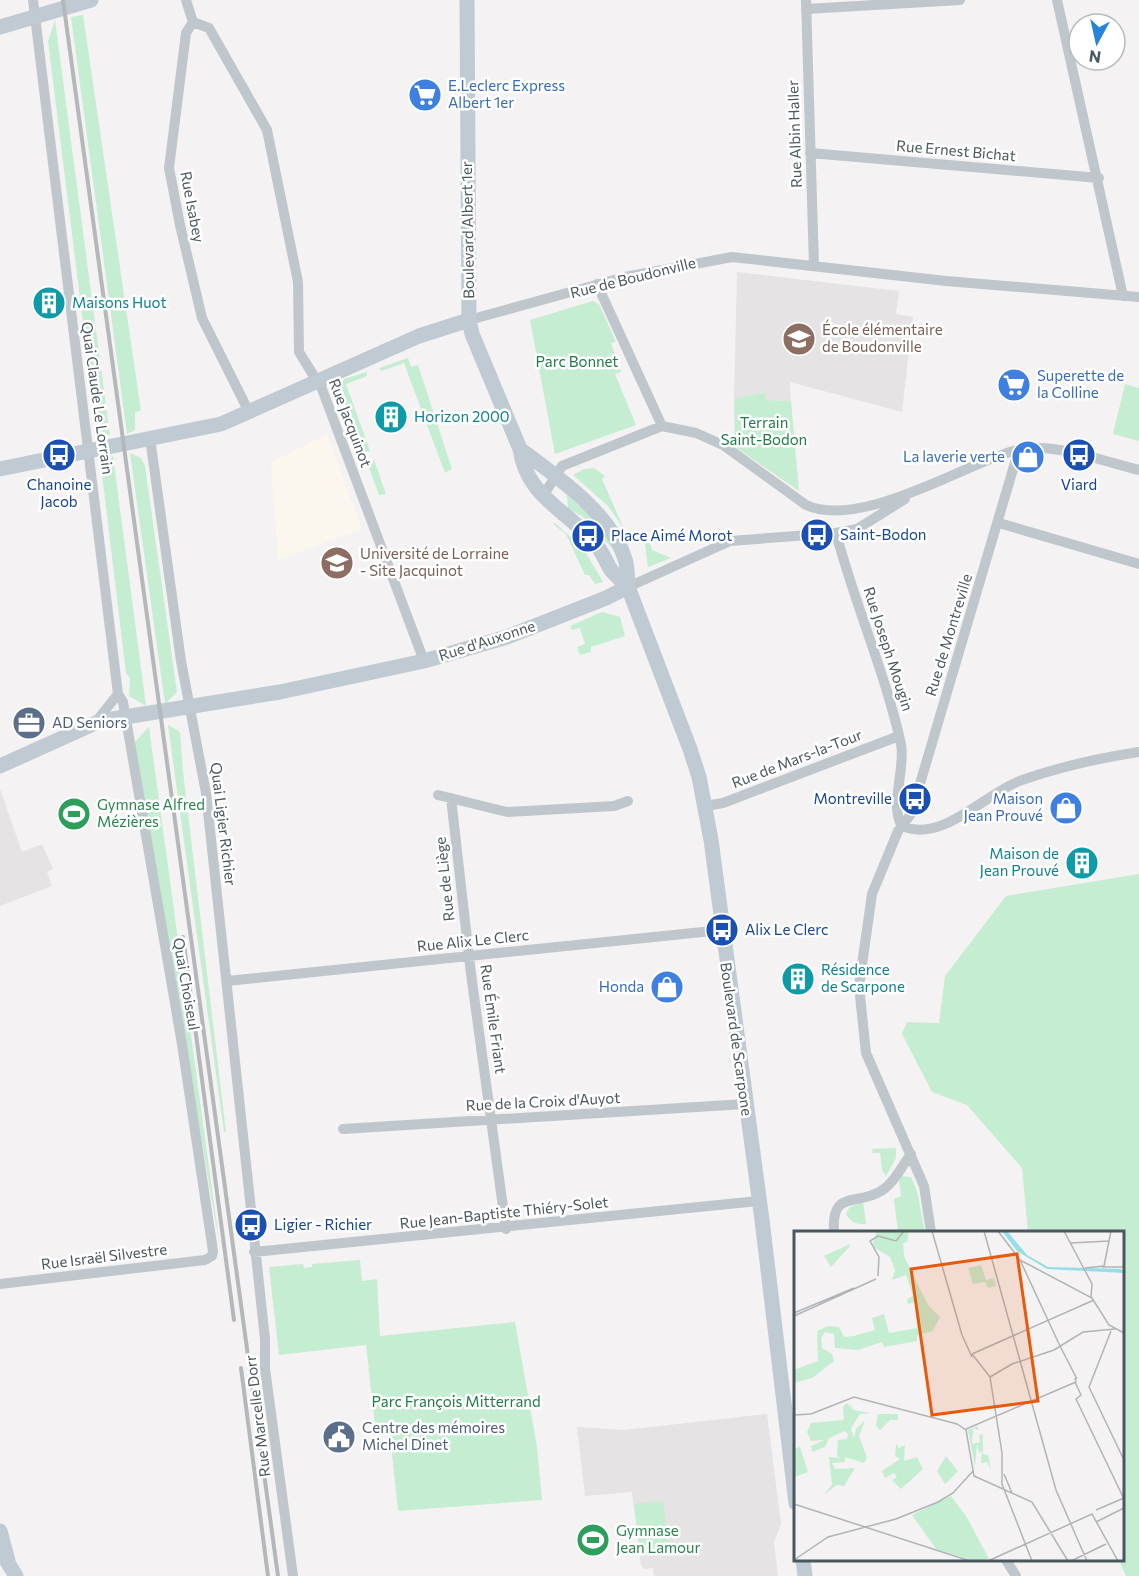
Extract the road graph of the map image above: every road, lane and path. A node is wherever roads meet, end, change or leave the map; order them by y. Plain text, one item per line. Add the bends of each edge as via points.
1 (33, 0) edge
2 (91, 0) edge
3 (186, 0) edge
4 (467, 0) edge
5 (960, 0) edge
6 (1058, 0) edge
7 (806, 4) edge
8 (35, 16) junction
9 (193, 22) junction
10 (0, 27) edge
11 (810, 153) junction
12 (1098, 178) junction
13 (814, 266) junction
14 (597, 284) junction
15 (1123, 297) junction
16 (1139, 297) edge
17 (469, 320) junction
18 (317, 380) junction
19 (249, 412) junction
20 (662, 426) junction
21 (150, 438) junction
22 (88, 449) junction
23 (520, 449) junction
24 (1019, 449) junction
25 (0, 469) edge
26 (1139, 470) edge
27 (556, 477) junction
28 (912, 494) junction
29 (543, 496) junction
30 (868, 506) junction
31 (872, 521) junction
32 (999, 523) junction
33 (836, 533) junction
34 (1139, 564) edge
35 (628, 587) junction
36 (424, 661) junction
37 (118, 694) junction
38 (190, 707) junction
39 (124, 717) junction
40 (95, 723) junction
41 (899, 736) junction
42 (1139, 752) edge
43 (0, 766) edge
44 (438, 795) dead end
45 (451, 798) junction
46 (628, 801) dead end
47 (705, 806) junction
48 (902, 826) junction
49 (722, 930) junction
50 (469, 956) junction
51 (227, 981) junction
52 (745, 1104) junction
53 (493, 1120) junction
54 (343, 1128) dead end
55 (911, 1154) junction
56 (758, 1201) junction
57 (506, 1229) junction
58 (834, 1231) edge
59 (931, 1231) edge
60 (254, 1252) junction
61 (212, 1256) joint
62 (0, 1284) edge
63 (794, 1495) edge
64 (0, 1531) edge
65 (4, 1556) edge
66 (803, 1561) edge
67 (1007, 1561) edge
68 (16, 1576) edge
69 (293, 1576) edge
70 (805, 1576) edge
71 (1016, 1576) edge

1 - 8 street, Quai Claude Le Lorrain
2 - 8 main road
3 - 9 street
4 - 17 main road, Boulevard Albert 1er
5 - 7 street
6 - 12 street
7 - 11 street, Rue Albin Haller
8 - 10 main road
8 - 22 street, Quai Claude Le Lorrain
9 - 18 street, Rue Jacquinot via 209,28 267,130 298,282 299,352
9 - 19 street, Rue Isabey via 186,33 169,168 202,318
11 - 12 street, Rue Ernest Bichat
11 - 13 street, Rue Albin Haller
12 - 15 street
13 - 14 street, Rue de Boudonville via 723,258
13 - 15 street, Rue de Boudonville
14 - 17 street, Rue de Boudonville
14 - 20 street
15 - 16 street, Rue de Boudonville
17 - 18 main road, Rue de Boudonville via 419,336
17 - 23 main road, Boulevard Albert 1er via 479,355
18 - 19 main road, Rue de Boudonville
18 - 36 street, Rue Jacquinot
19 - 21 main road, Rue de Boudonville via 221,424
20 - 27 street via 562,466
20 - 30 street via 696,433 723,445 812,507
21 - 22 main road, Rue de Boudonville
21 - 38 street, Quai Ligier Richier
22 - 25 main road, Rue de Boudonville
22 - 37 street, Quai Claude Le Lorrain
23 - 27 main road
23 - 29 main road via 523,469
24 - 26 street via 1066,452
24 - 28 street
24 - 32 street, Rue de Montreville
27 - 29 street
27 - 35 main road via 610,527 626,561
28 - 30 street
28 - 31 street, Rue d'Auxonne
29 - 35 main road via 597,545 611,570
30 - 31 street
31 - 33 street, Rue d'Auxonne
32 - 34 street
32 - 48 street, Rue de Montreville via 911,813
33 - 35 street, Rue d'Auxonne via 730,541
33 - 41 street, Rue Joseph Mougin via 844,567 891,698
35 - 36 main road, Rue d'Auxonne via 507,637
35 - 47 main road, Boulevard de Scarpone via 690,749
36 - 38 main road, Rue d'Auxonne
37 - 39 street, Quai Claude Le Lorrain
37 - 40 street
38 - 39 main road, Rue d'Auxonne
38 - 51 street, Quai Ligier Richier via 206,793
39 - 40 main road, Rue d'Auxonne
39 - 61 street, Quai Choiseul via 182,1044
40 - 43 main road, Rue d'Auxonne
41 - 47 street, Rue de Mars-la-Tour via 723,803
41 - 48 street, Rue Joseph Mougin via 902,753 898,812
42 - 48 street via 1020,780 965,814 924,830
44 - 45 street
45 - 46 street via 507,812 614,806
45 - 50 street, Rue de Liège
47 - 49 main road, Boulevard de Scarpone
48 - 55 street, Rue Joseph Mougin via 872,894 859,987 866,1053
49 - 50 street, Rue Alix Le Clerc
49 - 52 main road, Boulevard de Scarpone
50 - 51 street, Rue Alix Le Clerc
50 - 53 street, Rue Émile Friant
51 - 60 street, Quai Ligier Richier
52 - 53 street, Rue de la Croix d'Auyot
52 - 56 main road, Boulevard de Scarpone
53 - 54 street, Rue de la Croix d'Auyot
53 - 57 street, Rue Émile Friant
55 - 58 street via 879,1192 840,1204
55 - 59 street, Rue Joseph Mougin via 924,1186
56 - 57 street, Rue Jean-Baptiste Thiéry-Solet
56 - 63 main road, Boulevard de Scarpone
57 - 60 street, Rue Jean-Baptiste Thiéry-Solet
60 - 69 street, Rue Marcelle Dorr via 265,1369
61 - 62 street, Rue Israël Silvestre via 205,1260
64 - 65 main road
65 - 68 main road
66 - 70 main road
67 - 71 street

